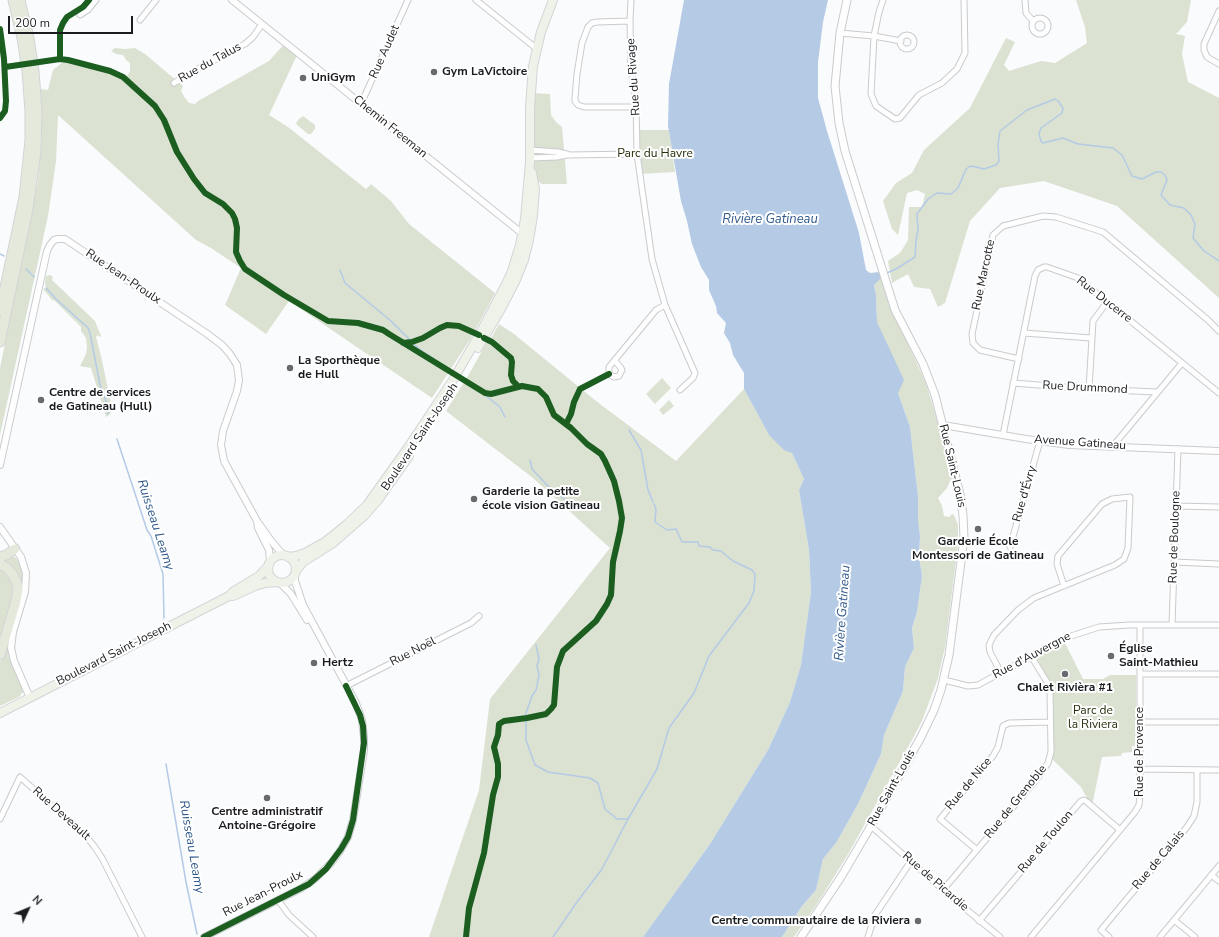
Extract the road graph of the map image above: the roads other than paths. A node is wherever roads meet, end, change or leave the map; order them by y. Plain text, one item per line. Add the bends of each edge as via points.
1 (13, 0) edge
2 (20, 0) edge
3 (96, 0) edge
4 (156, 0) edge
5 (232, 0) edge
6 (408, 0) edge
7 (476, 0) edge
8 (552, 0) edge
9 (631, 0) edge
10 (847, 0) edge
11 (883, 0) edge
12 (964, 0) edge
13 (1025, 0) edge
14 (1219, 11) edge
15 (80, 15) dead end
16 (140, 20) dead end
17 (630, 21) junction
18 (1033, 21) dead end
19 (262, 24) junction
20 (840, 33) junction
21 (874, 36) junction
22 (901, 41) dead end
23 (537, 49) junction
24 (1219, 64) edge
25 (174, 84) dead end
26 (361, 104) junction
27 (637, 106) junction
28 (637, 154) junction
29 (568, 155) junction
30 (530, 157) junction
31 (523, 233) junction
32 (529, 240) junction
33 (1107, 302) junction
34 (665, 305) junction
35 (0, 311) edge
36 (1219, 331) edge
37 (1024, 333) junction
38 (1091, 338) junction
39 (0, 342) edge
40 (1019, 359) junction
41 (615, 360) dead end
42 (1182, 363) junction
43 (1013, 383) junction
44 (1090, 389) junction
45 (680, 390) dead end
46 (1157, 392) junction
47 (1219, 393) edge
48 (943, 425) junction
49 (1003, 435) junction
50 (1040, 441) junction
51 (1113, 446) junction
52 (1178, 449) junction
53 (1219, 451) edge
54 (0, 465) edge
55 (1176, 506) junction
56 (1219, 507) edge
57 (257, 521) junction
58 (0, 527) edge
59 (1010, 547) dead end
60 (15, 549) junction
61 (286, 556) junction
62 (0, 557) edge
63 (1174, 562) junction
64 (0, 564) edge
65 (270, 564) junction
66 (1219, 564) edge
67 (295, 573) junction
68 (278, 583) junction
69 (1064, 586) junction
70 (229, 596) junction
71 (479, 616) dead end
72 (1219, 624) edge
73 (1140, 625) junction
74 (1172, 625) junction
75 (315, 628) junction
76 (0, 655) edge
77 (1031, 656) junction
78 (1000, 673) junction
79 (1140, 674) junction
80 (1219, 674) edge
81 (944, 680) junction
82 (346, 686) junction
83 (30, 698) junction
84 (0, 713) edge
85 (1050, 722) junction
86 (1140, 722) junction
87 (1219, 722) edge
88 (1140, 769) junction
89 (1197, 770) junction
90 (1219, 770) edge
91 (0, 819) edge
92 (871, 826) junction
93 (1120, 830) junction
94 (977, 850) junction
95 (911, 861) junction
96 (1219, 866) edge
97 (1212, 875) junction
98 (1219, 881) edge
99 (943, 890) junction
100 (278, 900) junction
101 (1174, 920) junction
102 (979, 921) junction
103 (142, 937) edge
104 (204, 937) edge
105 (313, 937) edge
106 (801, 937) edge
107 (868, 937) edge
108 (1000, 937) edge
109 (1031, 937) edge
110 (1109, 937) edge
111 (1160, 937) edge
112 (1196, 937) edge

1 - 35 highway via 27,71 30,140 24,197
2 - 39 highway via 30,43 35,83 36,157 28,209
3 - 15 street
4 - 16 street
5 - 19 street, Chemin Freeman
6 - 26 street, Rue Audet
7 - 23 street
8 - 23 main road, Boulevard Saint-Joseph
9 - 17 street, Rue du Rivage
10 - 20 main road, Rue Saint-Louis
11 - 21 street
12 - 21 street via 964,53 958,68 942,83 919,95 900,118 893,119 876,106 871,94
13 - 18 street via 1026,13
14 - 24 street via 1204,44 1207,57
17 - 27 street, Rue du Rivage via 631,75
17 - 27 street via 597,22 588,27 582,44 575,98 576,103 581,106
19 - 25 street, Rue du Talus via 249,41
19 - 26 street, Chemin Freeman
20 - 21 street
20 - 48 main road, Rue Saint-Louis via 835,86 845,151 898,316 930,381
21 - 22 street
23 - 30 main road, Boulevard Saint-Joseph via 532,84
26 - 31 street, Chemin Freeman
27 - 28 street, Rue du Rivage
28 - 29 street
28 - 34 street, Rue du Rivage via 652,259
29 - 30 street
29 - 30 street via 558,152
30 - 31 main road, Boulevard Saint-Joseph
30 - 32 main road, Boulevard Saint-Joseph via 535,195
31 - 32 street, Chemin Freeman
31 - 61 main road, Boulevard Saint-Joseph via 512,271 479,335 449,387 370,501 325,542 305,554
32 - 67 main road, Boulevard Saint-Joseph via 519,273 495,320 457,384 382,494 358,523 333,544 303,562
33 - 37 street, Rue Ducerre via 1075,276 1044,267 1038,270 1035,276
33 - 38 street via 1094,319
33 - 42 street, Rue Ducerre
34 - 41 street via 656,310
34 - 45 street, Rue du Rivage via 695,373
36 - 40 street, Rue Marcotte via 1103,232 1056,217 1043,216 1003,226 993,235 972,334 973,343 980,350
37 - 38 street
37 - 40 street, Rue Ducerre
38 - 44 street
40 - 43 street, Rue Ducerre
42 - 46 street
42 - 47 street, Rue Ducerre
43 - 44 street, Rue Drummond
43 - 49 street, Rue Ducerre
44 - 46 street, Rue Drummond
46 - 51 street
48 - 49 street, Avenue Gatineau
48 - 81 main road, Rue Saint-Louis via 960,494 964,538 951,645
49 - 50 street, Avenue Gatineau
50 - 51 street, Avenue Gatineau via 1069,445
50 - 59 street, Rue d'Évry
51 - 52 street, Avenue Gatineau
52 - 53 street, Avenue Gatineau
52 - 55 street, Rue de Boulogne
54 - 57 street, Rue Jean-Proulx via 46,254 53,241 65,239 206,333 231,355 238,371 238,386 223,431 222,450 227,468
55 - 56 street
55 - 63 street, Rue de Boulogne
57 - 61 street, Rue Jean-Proulx
57 - 65 street, Rue Jean-Proulx via 269,550
58 - 60 street
60 - 62 highway
60 - 83 street via 24,566 27,582 12,637 11,651
61 - 65 main road via 275,558
61 - 67 main road via 294,563
63 - 66 street
63 - 74 street, Rue de Boulogne
64 - 76 highway via 11,572 18,588
65 - 68 main road via 269,573
65 - 70 main road, Boulevard Saint-Joseph via 259,576
67 - 68 main road via 287,582
67 - 75 street, Rue Jean-Proulx via 300,598
68 - 70 main road, Boulevard Saint-Joseph via 265,583
68 - 75 street, Rue Jean-Proulx via 291,594
69 - 69 street via 1124,559 1128,548 1130,497 1112,499 1102,504 1058,556 1058,568
69 - 78 street via 1034,598 1022,606 992,638 988,648
70 - 83 main road, Boulevard Saint-Joseph
71 - 82 street, Rue Noël via 472,623
72 - 74 street, Rue d'Auvergne
73 - 74 street, Rue d'Auvergne
73 - 77 street, Rue d'Auvergne via 1104,626 1084,631
73 - 79 street, Rue de Provence
75 - 82 street, Rue Jean-Proulx
77 - 78 street, Rue d'Auvergne
77 - 85 street, Rue de Grenoble via 1050,691
78 - 81 street, Rue d'Auvergne via 972,687
79 - 80 street
79 - 86 street, Rue de Provence
81 - 92 main road, Rue Saint-Louis via 924,731
82 - 100 street, Rue Jean-Proulx via 360,715 364,743 351,828 341,849 326,869 308,884
83 - 84 main road, Boulevard Saint-Joseph
85 - 94 street, Rue de Grenoble via 1051,752 1048,763
85 - 94 street, Rue de Nice via 1005,724 993,756 940,819
86 - 87 street
86 - 88 street, Rue de Provence
88 - 89 street
88 - 93 street, Rue de Provence via 1139,805
89 - 90 street
89 - 110 street, Rue de Calais via 1197,802 1194,816 1100,930
91 - 103 street, Rue Deveault via 20,777 90,840 102,858
92 - 95 street, Rue de Picardie
92 - 106 main road, Rue Saint-Louis
93 - 102 street, Rue de Toulon via 1087,802 1081,801
93 - 109 street, Rue de Provence
94 - 99 street, Rue de Grenoble
95 - 99 street, Rue de Picardie
95 - 107 street via 875,915
96 - 97 street
97 - 98 street
97 - 101 street
99 - 102 street, Rue de Picardie
100 - 104 street, Rue Jean-Proulx
100 - 105 street via 288,915
101 - 111 street
101 - 112 street
102 - 108 street, Rue de Picardie

